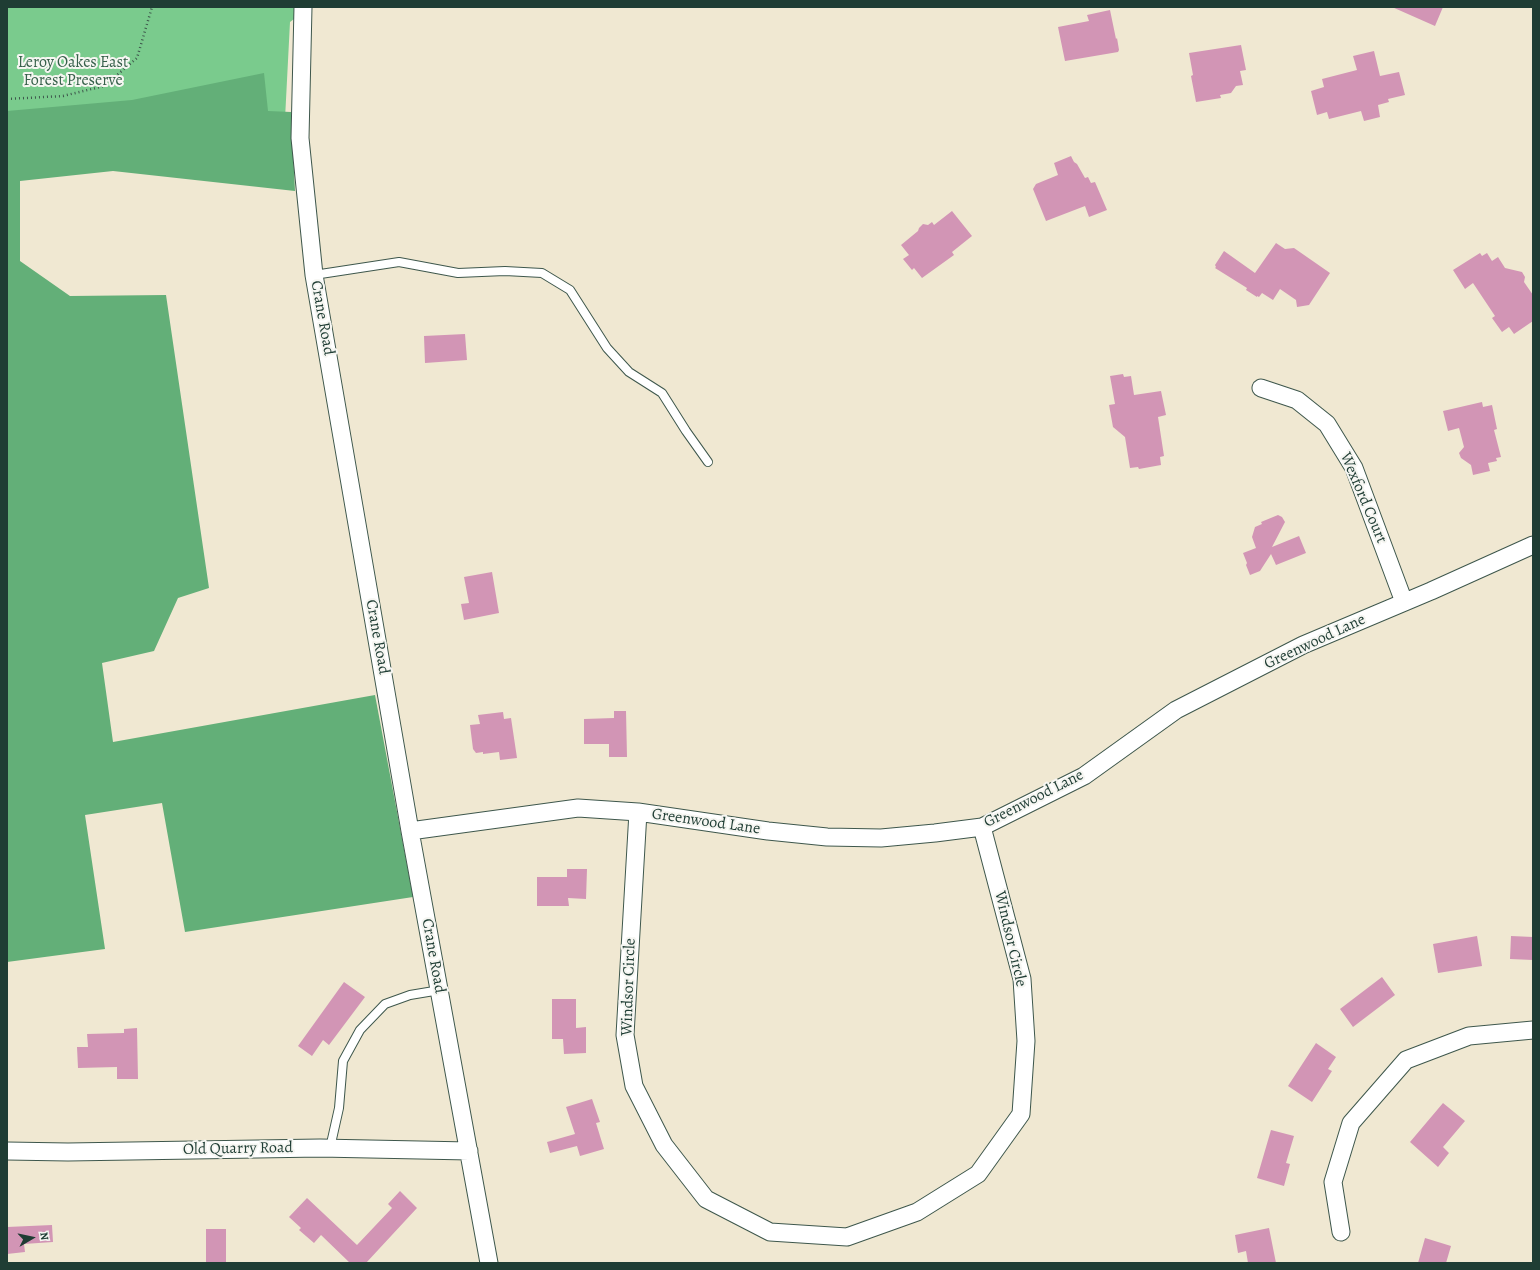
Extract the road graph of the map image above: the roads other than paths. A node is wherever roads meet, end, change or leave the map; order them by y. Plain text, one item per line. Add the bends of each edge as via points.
1 (303, 7) edge
2 (314, 276) junction
3 (1261, 388) dead end
4 (708, 462) dead end
5 (1533, 545) edge
6 (1404, 602) junction
7 (638, 812) junction
8 (982, 827) junction
9 (410, 831) junction
10 (440, 990) junction
11 (1533, 1030) edge
12 (330, 1148) junction
13 (7, 1151) edge
14 (469, 1151) junction
15 (1341, 1232) dead end
16 (488, 1263) edge

1 - 2 street, Crane Road via 300,138
2 - 4 lane via 399,262 458,273 542,273 570,290 607,348 629,372 662,393
2 - 9 street, Crane Road
3 - 6 street, Wexford Court via 1297,400 1327,424 1354,468
5 - 6 street, Greenwood Lane
6 - 8 street, Greenwood Lane via 1302,645 1176,710 1084,776
7 - 8 street, Greenwood Lane via 828,837 881,838
7 - 8 street, Windsor Circle via 626,1034 634,1086 664,1145 706,1199 770,1232 847,1237 917,1212 978,1174 1021,1114 1026,1042 1022,979
7 - 9 street, Greenwood Lane via 578,808
9 - 10 street, Crane Road
10 - 12 lane via 410,995 385,1004 360,1030 343,1061 339,1108
10 - 14 street, Crane Road
11 - 15 street via 1469,1036 1406,1060 1351,1123 1333,1182
12 - 13 street, Old Quarry Road
12 - 14 street, Old Quarry Road
14 - 16 street, Crane Road

